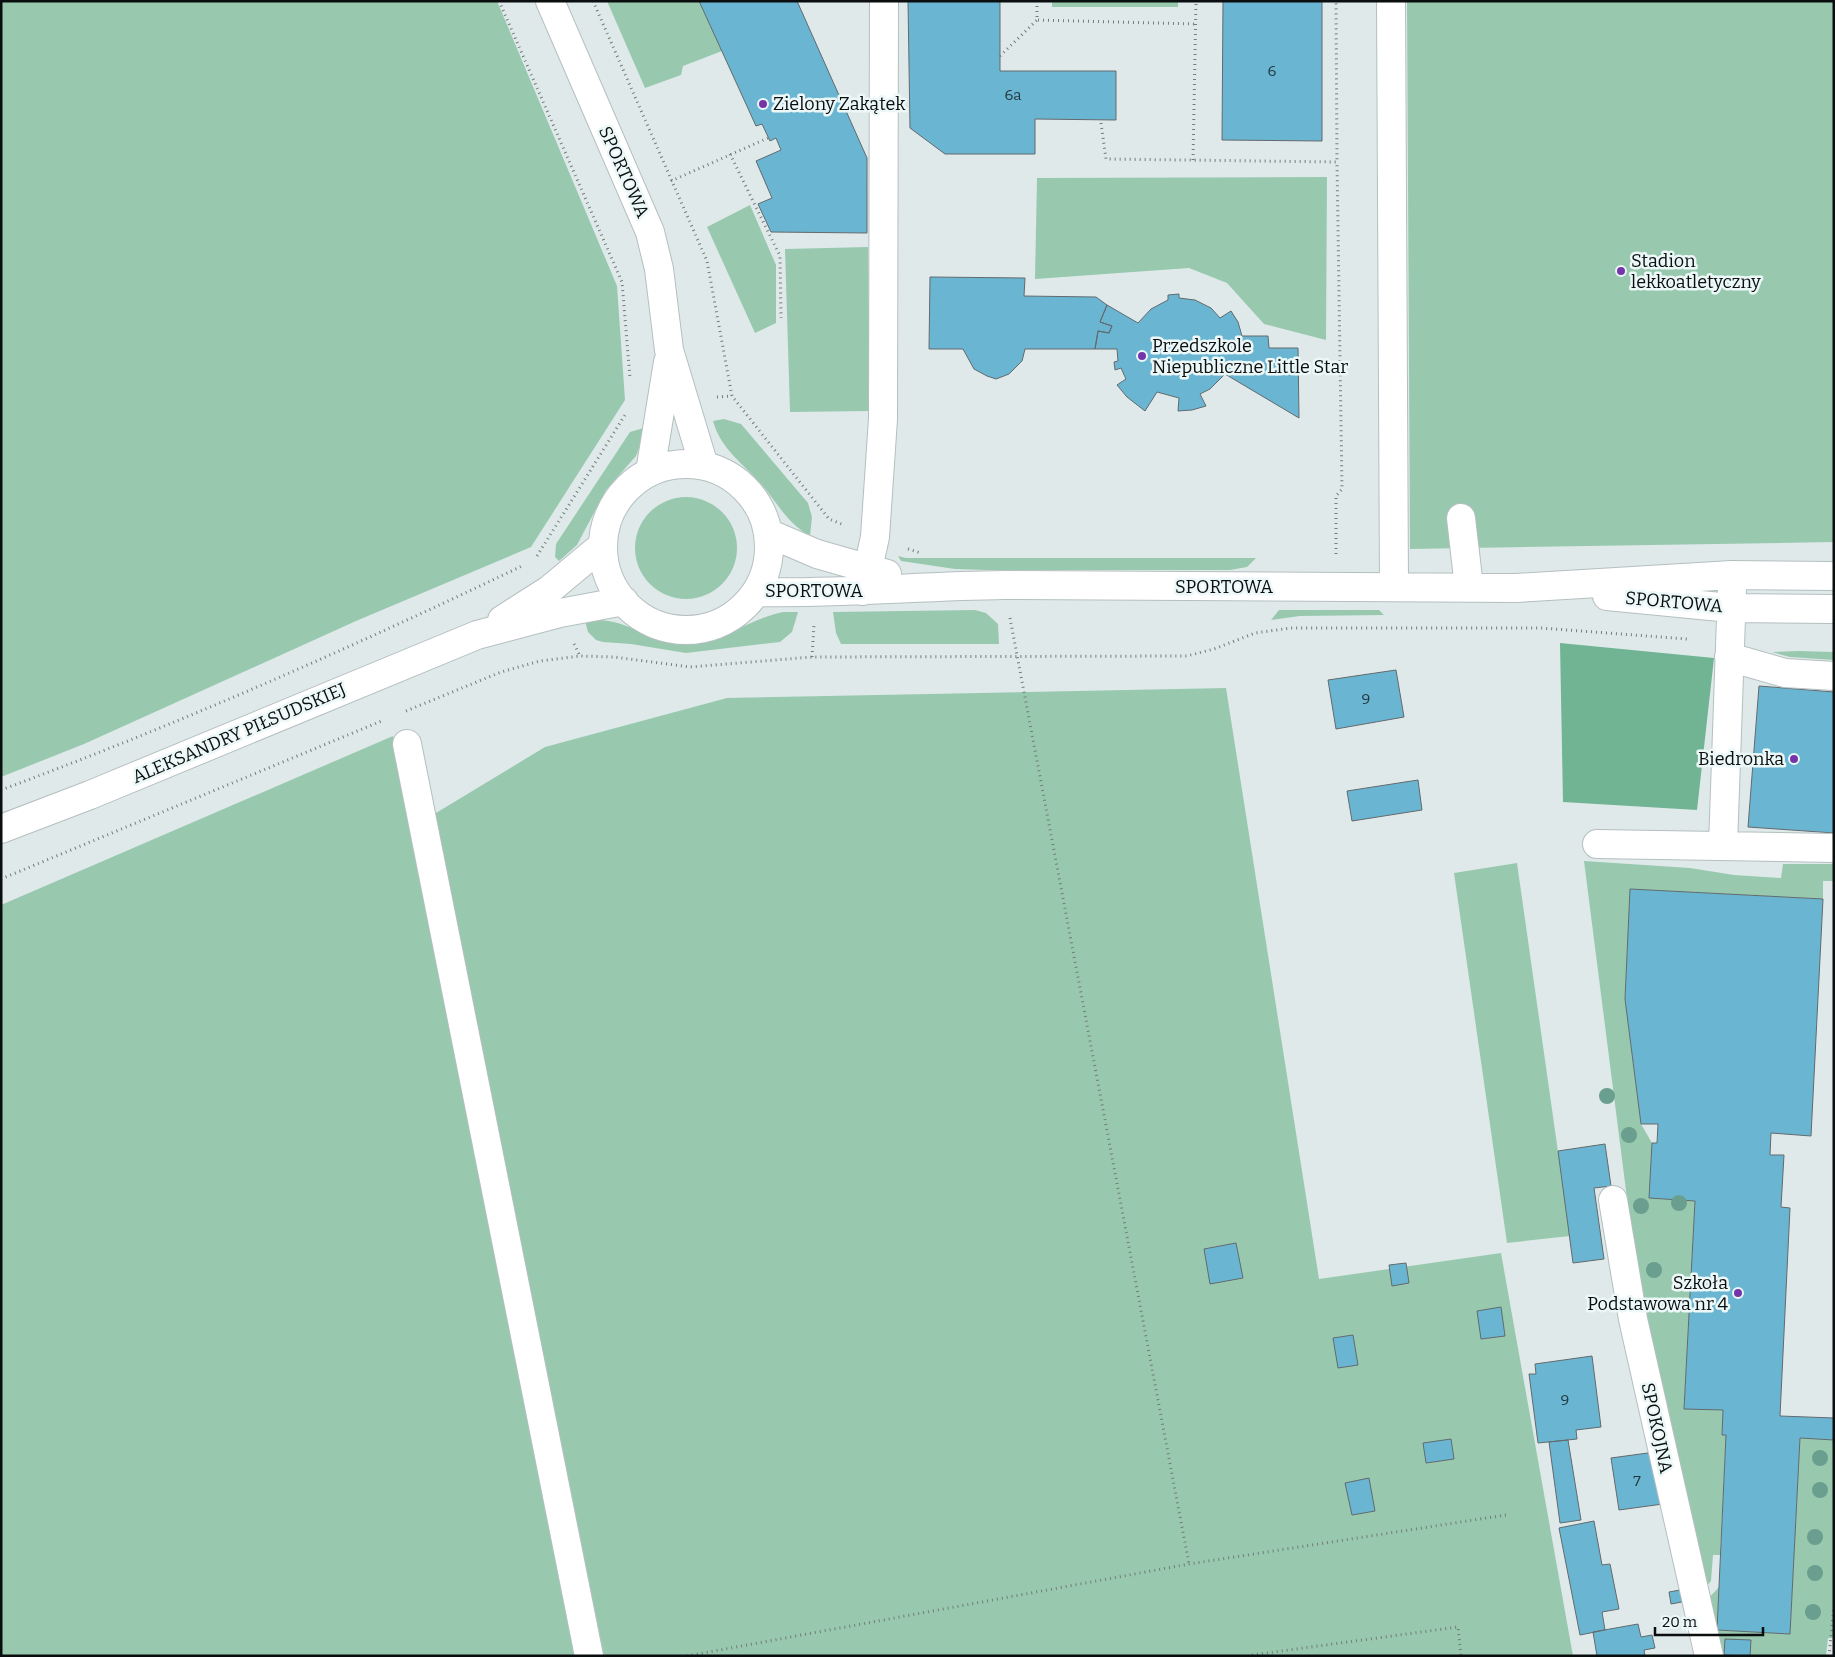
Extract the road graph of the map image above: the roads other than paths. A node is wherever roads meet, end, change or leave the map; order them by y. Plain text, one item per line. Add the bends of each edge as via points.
1 (550, 1) edge
2 (884, 1) edge
3 (1391, 1) edge
4 (669, 350) junction
5 (704, 466) junction
6 (650, 472) junction
7 (1461, 518) dead end
8 (768, 533) junction
9 (603, 545) junction
10 (1732, 575) junction
11 (1834, 576) edge
12 (866, 580) junction
13 (1394, 587) junction
14 (1469, 587) junction
15 (1516, 588) junction
16 (756, 592) junction
17 (624, 601) junction
18 (1731, 608) junction
19 (1834, 608) edge
20 (477, 635) junction
21 (1730, 648) junction
22 (1834, 676) edge
23 (407, 744) dead end
24 (1, 829) edge
25 (1597, 844) dead end
26 (1723, 846) junction
27 (1834, 848) edge
28 (1613, 1200) dead end
29 (589, 1656) edge
30 (1709, 1656) edge

1 - 4 street, SPORTOWA via 650,232 659,269
2 - 12 street via 883,419 875,537
3 - 13 street
4 - 5 street, SPORTOWA
4 - 6 street, SPORTOWA
5 - 6 street via 686,464
5 - 8 street via 730,476 751,495
6 - 9 street via 616,502 609,515
7 - 14 street
8 - 12 street, SPORTOWA via 818,554
8 - 16 street via 766,566
9 - 17 street via 608,575
9 - 20 street, ALEKSANDRY PIŁSUDSKIEJ via 549,590
10 - 11 street, SPORTOWA
10 - 15 street, SPORTOWA
10 - 18 street
12 - 13 street, SPORTOWA via 932,586
12 - 16 street, SPORTOWA via 815,594
13 - 14 street, SPORTOWA
14 - 15 street, SPORTOWA
15 - 18 street, SPORTOWA
16 - 17 street via 722,622 692,629 662,626 635,612
17 - 20 street, ALEKSANDRY PIŁSUDSKIEJ via 560,612
18 - 19 street, SPORTOWA
18 - 21 street
20 - 24 street, ALEKSANDRY PIŁSUDSKIEJ
21 - 22 street via 1785,673
21 - 26 street
23 - 29 street
25 - 26 street
26 - 27 street
28 - 30 street, SPOKOJNA via 1633,1319

